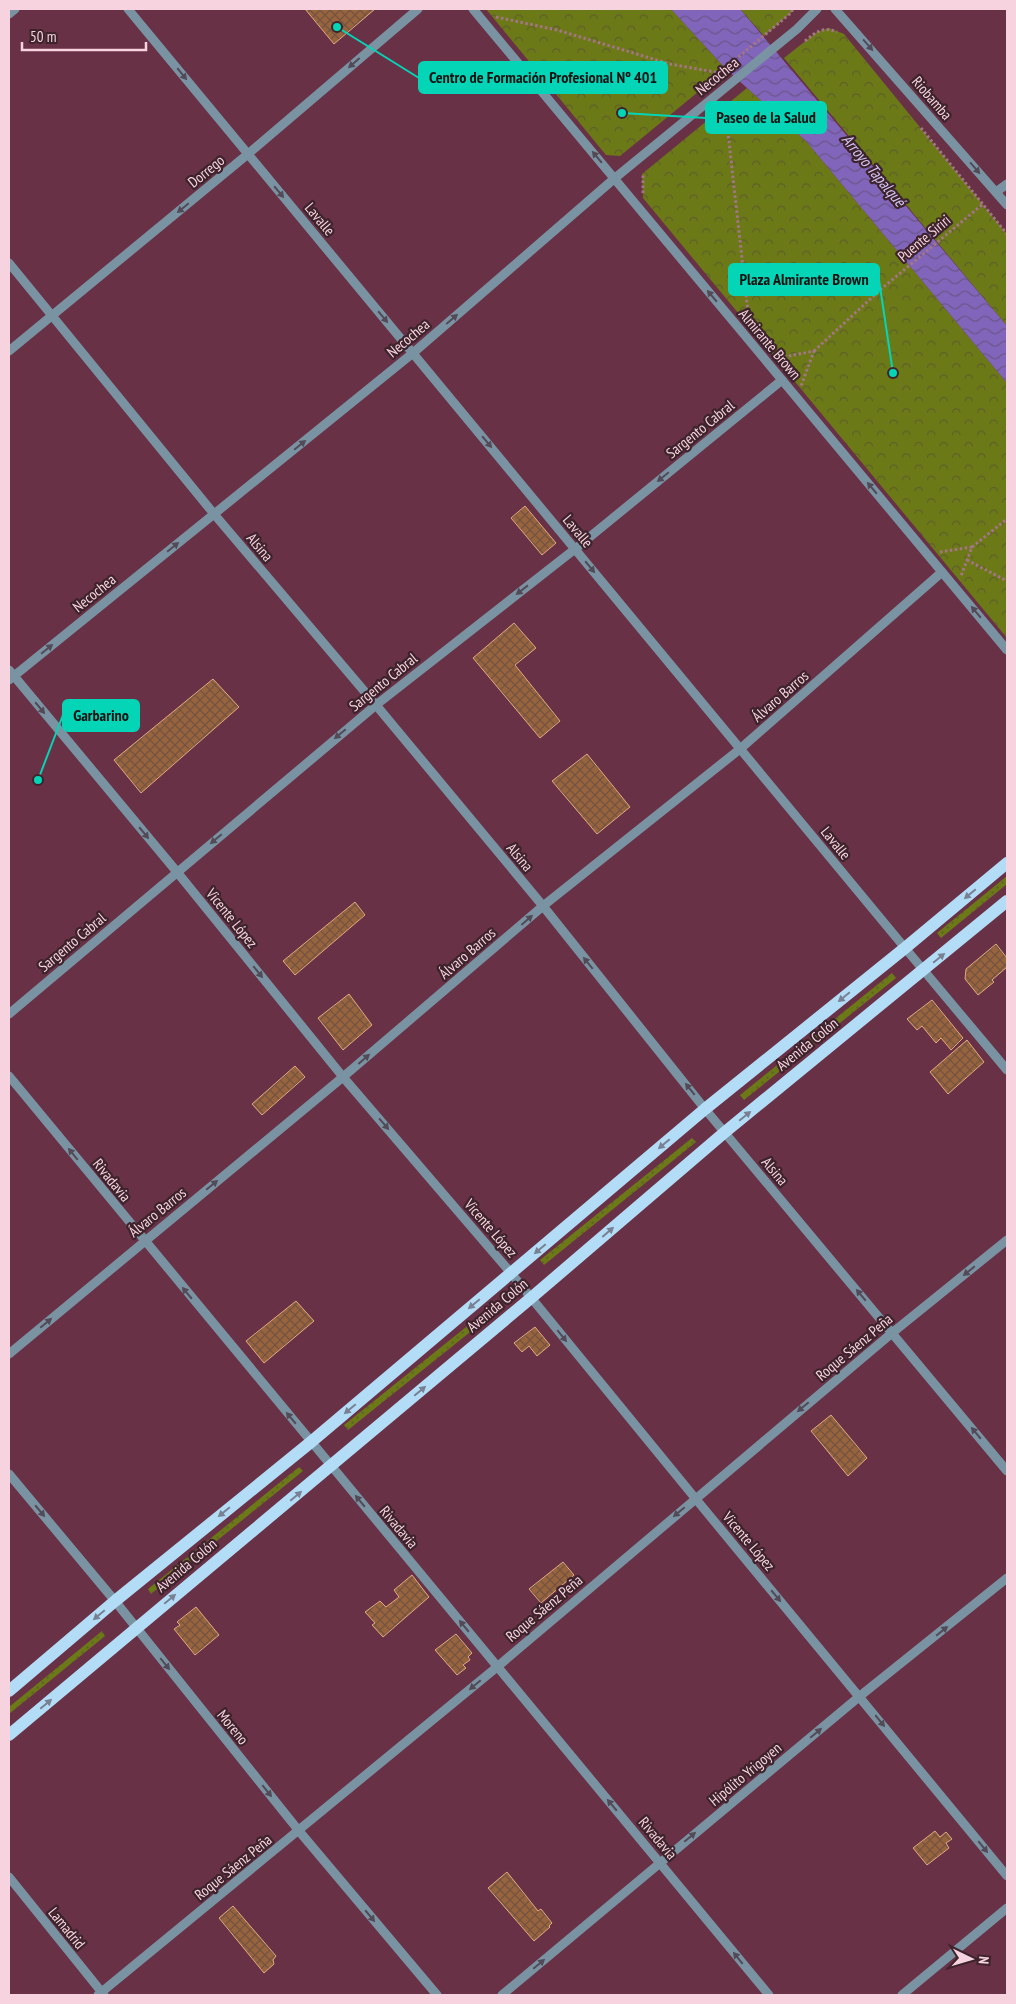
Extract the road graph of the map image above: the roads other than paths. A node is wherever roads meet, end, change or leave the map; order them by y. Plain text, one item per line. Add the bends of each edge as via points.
1 (15, 9) edge
2 (128, 9) edge
3 (418, 9) edge
4 (473, 9) edge
5 (817, 9) edge
6 (836, 9) edge
7 (9, 14) edge
8 (248, 154) junction
9 (615, 178) junction
10 (1007, 184) edge
11 (996, 192) junction
12 (1007, 205) edge
13 (9, 263) edge
14 (51, 316) junction
15 (9, 351) edge
16 (413, 353) junction
17 (782, 380) junction
18 (214, 514) junction
19 (575, 549) junction
20 (942, 572) junction
21 (1007, 650) edge
22 (10, 675) edge
23 (376, 705) junction
24 (740, 749) junction
25 (1007, 863) edge
26 (176, 872) junction
27 (1007, 902) edge
28 (543, 906) junction
29 (904, 948) junction
30 (924, 970) junction
31 (9, 1014) edge
32 (1007, 1070) edge
33 (9, 1076) edge
34 (343, 1077) junction
35 (705, 1109) junction
36 (724, 1132) junction
37 (1007, 1240) edge
38 (144, 1241) junction
39 (512, 1272) junction
40 (531, 1298) junction
41 (892, 1333) junction
42 (9, 1354) edge
43 (311, 1442) junction
44 (331, 1466) junction
45 (1007, 1471) edge
46 (9, 1474) edge
47 (695, 1498) junction
48 (1007, 1578) edge
49 (115, 1601) junction
50 (136, 1628) junction
51 (497, 1667) junction
52 (9, 1691) edge
53 (860, 1696) junction
54 (9, 1735) edge
55 (299, 1831) junction
56 (660, 1862) junction
57 (1007, 1876) edge
58 (9, 1877) edge
59 (1007, 1908) edge
60 (101, 1994) edge
61 (437, 1995) edge
62 (502, 1995) edge
63 (769, 1995) edge
64 (902, 1995) edge

1 - 7 street
2 -> 8 street, Lavalle
3 -> 8 street, Dorrego
9 -> 4 street, Almirante Brown
5 - 9 street, Necochea via 797,29
6 -> 11 street, Riobamba
8 -> 14 street, Dorrego
8 -> 16 street, Lavalle
16 -> 9 street, Necochea
17 -> 9 street, Almirante Brown
10 - 11 street
11 - 12 street, Riobamba
13 - 14 street, Alsina
14 - 15 street, Dorrego
14 - 18 street, Alsina
18 -> 16 street, Necochea
16 -> 19 street, Lavalle
17 -> 19 street, Sargento Cabral
20 -> 17 street, Almirante Brown
22 -> 18 street, Necochea
18 - 23 street, Alsina
19 -> 23 street, Sargento Cabral
19 -> 24 street, Lavalle
21 -> 20 street, Almirante Brown
20 - 24 street, Álvaro Barros
22 -> 26 street, Vicente López
23 -> 26 street, Sargento Cabral
23 - 28 street, Alsina
24 - 28 street, Álvaro Barros
24 - 29 street, Lavalle
25 -> 29 main road, Avenida Colón
26 - 31 street, Sargento Cabral
26 -> 34 street, Vicente López
30 -> 27 main road, Avenida Colón
34 -> 28 street, Álvaro Barros
35 -> 28 street, Alsina
29 - 30 street, Lavalle
29 -> 35 main road, Avenida Colón
30 - 32 street, Lavalle
36 -> 30 main road, Avenida Colón
38 -> 33 street, Rivadavia
38 -> 34 street, Álvaro Barros
34 -> 39 street, Vicente López
35 - 36 street, Alsina
35 -> 39 main road, Avenida Colón
40 -> 36 main road, Avenida Colón
41 -> 36 street, Alsina
37 -> 41 street, Roque Sáenz Peña
42 -> 38 street, Álvaro Barros
43 -> 38 street, Rivadavia
39 - 40 street, Vicente López
39 -> 43 main road, Avenida Colón
44 -> 40 main road, Avenida Colón
40 -> 47 street, Vicente López
45 -> 41 street, Alsina
41 -> 47 street, Roque Sáenz Peña
43 - 44 street, Rivadavia
43 -> 49 main road, Avenida Colón
50 -> 44 main road, Avenida Colón
51 -> 44 street, Rivadavia
46 -> 49 street, Moreno
47 -> 51 street, Roque Sáenz Peña
47 -> 53 street, Vicente López
53 -> 48 street, Hipólito Yrigoyen
49 - 50 street, Moreno
49 -> 52 main road, Avenida Colón
54 -> 50 main road, Avenida Colón
50 -> 55 street, Moreno
51 -> 55 street, Roque Sáenz Peña
56 -> 51 street, Rivadavia
56 -> 53 street, Hipólito Yrigoyen
53 -> 57 street, Vicente López
55 - 60 street, Roque Sáenz Peña
55 -> 61 street, Moreno
62 -> 56 street, Hipólito Yrigoyen
63 -> 56 street, Rivadavia
58 - 60 street, Lamadrid
59 - 64 street

